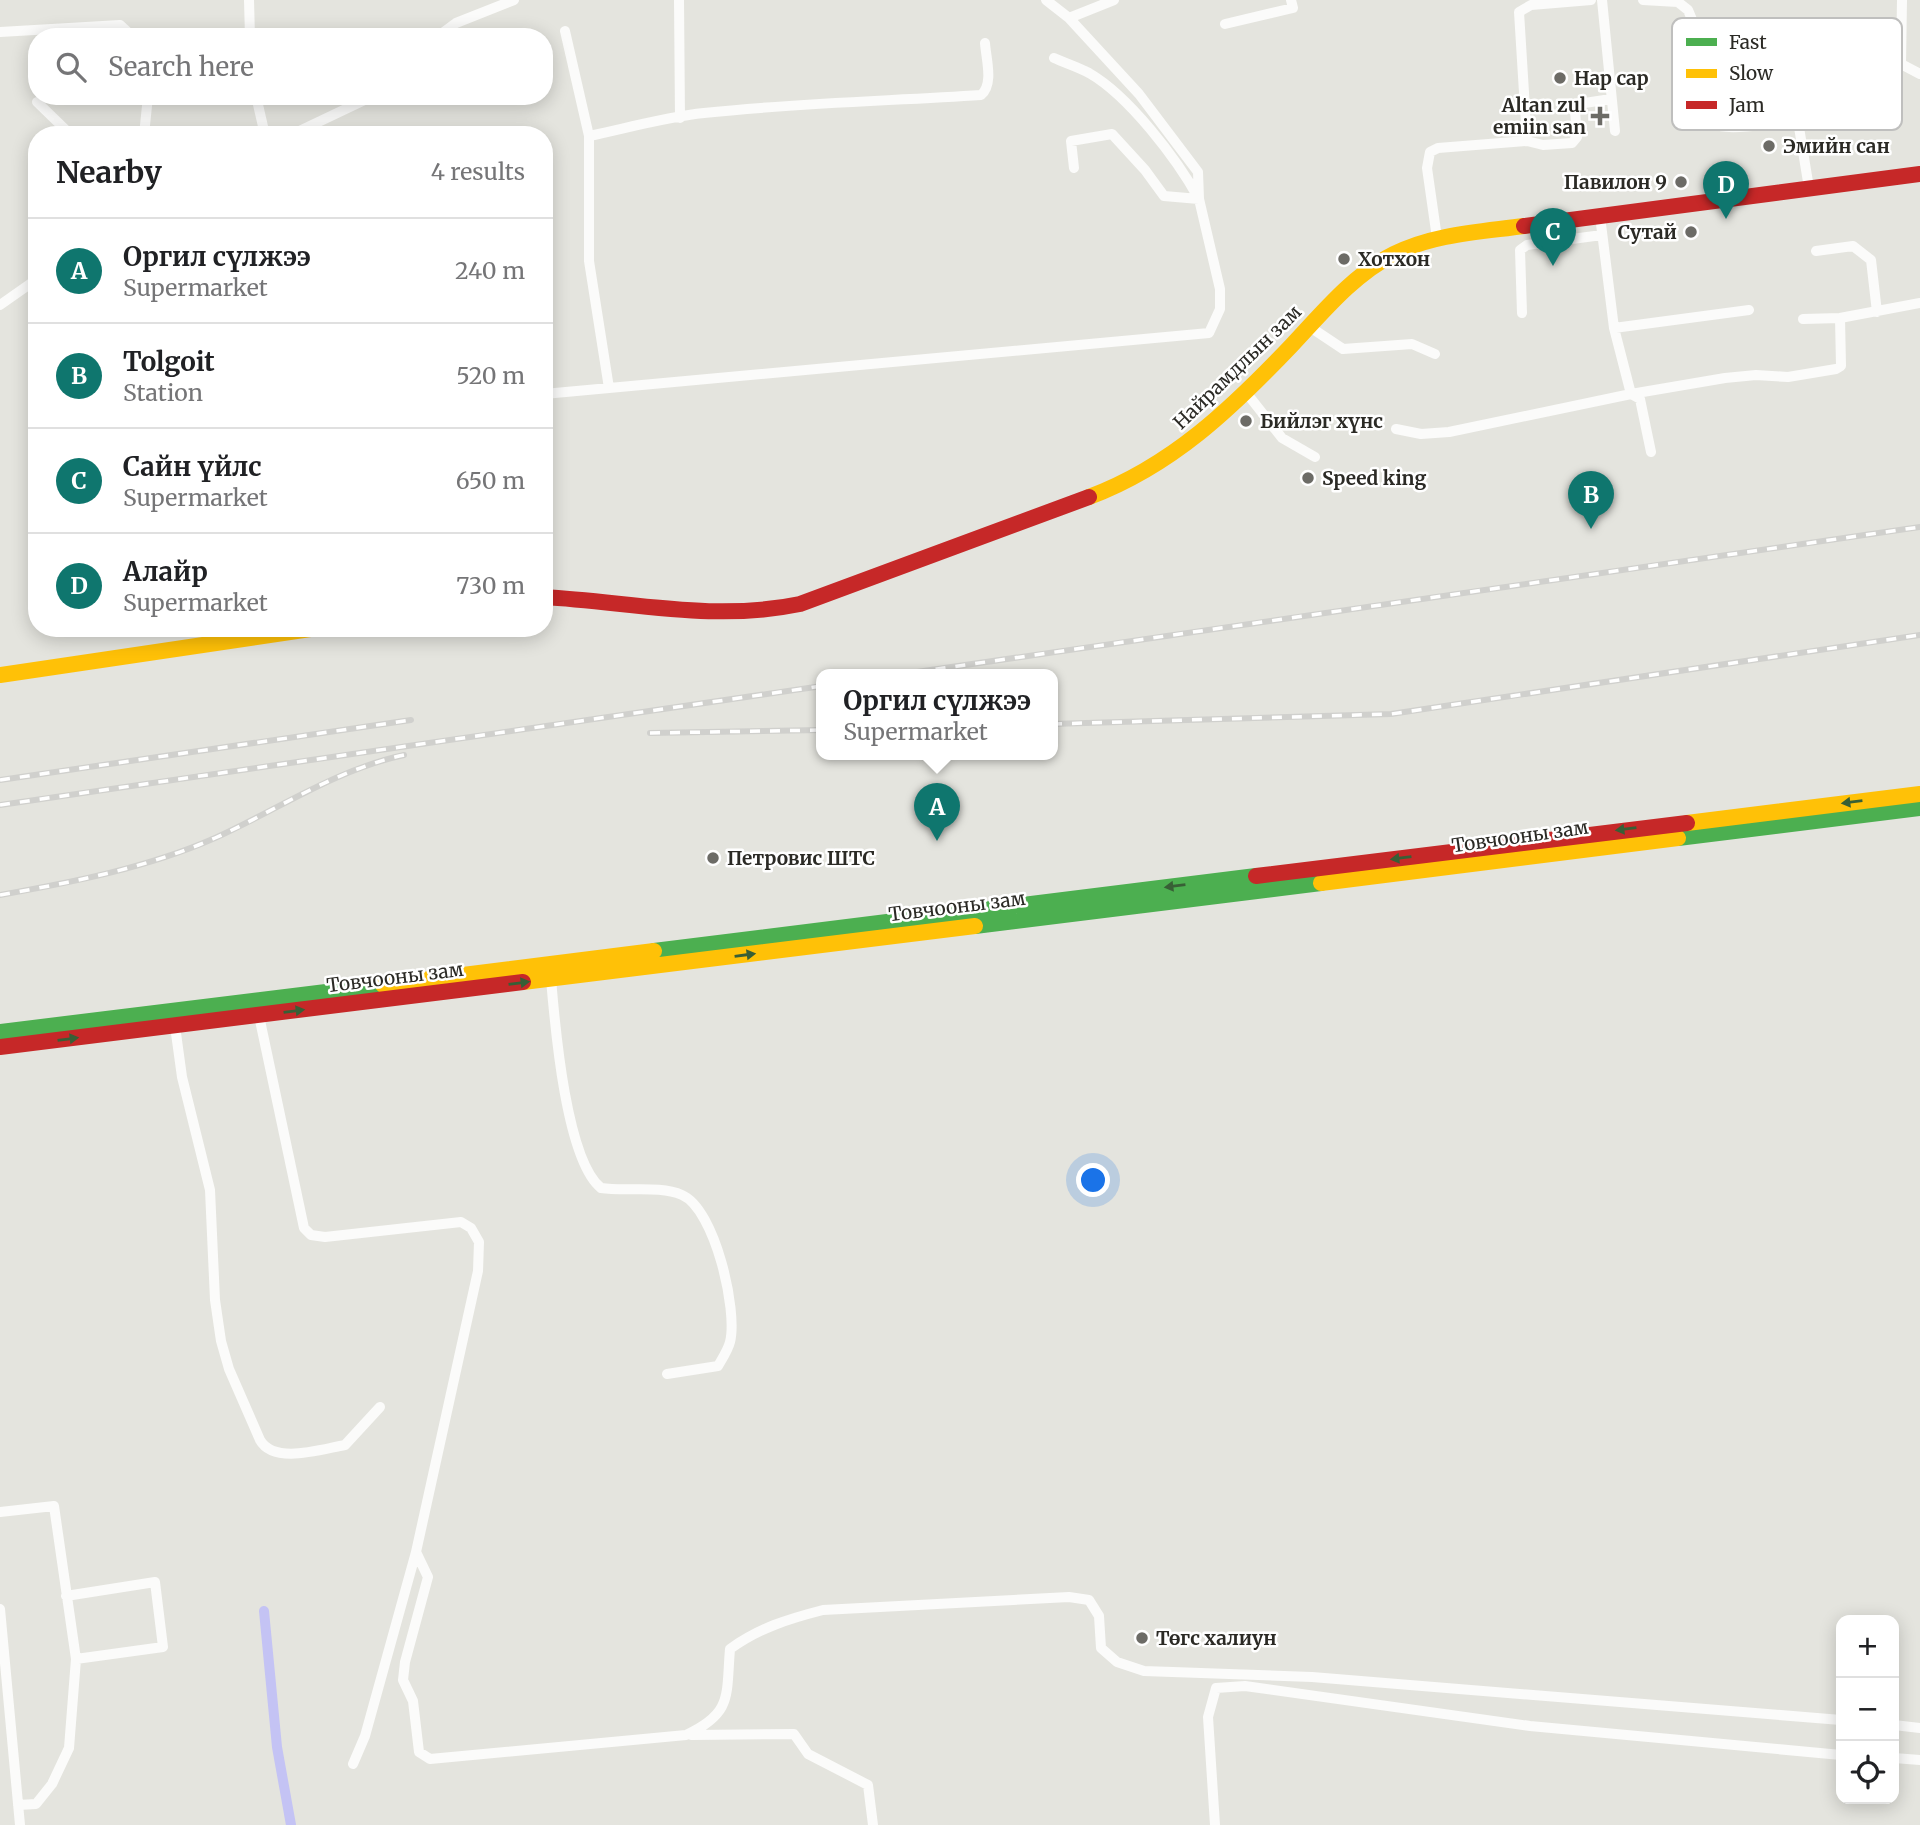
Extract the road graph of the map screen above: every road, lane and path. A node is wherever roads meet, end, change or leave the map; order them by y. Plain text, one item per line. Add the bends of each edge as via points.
1 (249, 0) edge
2 (514, 0) edge
3 (679, 0) edge
4 (1046, 0) edge
5 (1115, 0) edge
6 (1291, 0) edge
7 (1591, 0) edge
8 (1602, 0) edge
9 (1643, 0) edge
10 (1902, 0) edge
11 (1685, 3) edge
12 (1069, 18) junction
13 (1902, 18) edge
14 (1225, 24) dead end
15 (60, 28) edge
16 (124, 28) edge
17 (250, 28) edge
18 (449, 28) edge
19 (28, 30) edge
20 (565, 31) dead end
21 (0, 32) edge
22 (985, 43) dead end
23 (1054, 58) dead end
24 (1902, 65) edge
25 (1920, 74) edge
26 (1611, 99) junction
27 (40, 105) edge
28 (147, 105) edge
29 (258, 105) edge
30 (354, 105) edge
31 (680, 118) junction
32 (62, 126) edge
33 (145, 126) edge
34 (263, 126) edge
35 (311, 126) edge
36 (1799, 130) edge
37 (1615, 131) dead end
38 (589, 136) junction
39 (1527, 141) junction
40 (1074, 168) dead end
41 (1920, 174) edge
42 (1809, 188) junction
43 (1199, 199) junction
44 (1600, 216) junction
45 (1602, 235) junction
46 (1437, 238) junction
47 (1816, 251) dead end
48 (28, 285) edge
49 (0, 304) edge
50 (1919, 307) edge
51 (1749, 310) dead end
52 (1877, 312) junction
53 (1522, 313) dead end
54 (1840, 317) junction
55 (1803, 319) dead end
56 (1310, 327) junction
57 (1614, 328) junction
58 (1435, 354) dead end
59 (609, 388) junction
60 (1245, 391) junction
61 (553, 393) edge
62 (1631, 394) junction
63 (1396, 429) dead end
64 (1651, 452) dead end
65 (1315, 457) dead end
66 (553, 598) edge
67 (256, 637) edge
68 (0, 675) edge
69 (1920, 794) edge
70 (1920, 808) edge
71 (551, 979) junction
72 (258, 1009) junction
73 (175, 1026) junction
74 (0, 1032) edge
75 (0, 1046) edge
76 (667, 1374) dead end
77 (380, 1407) dead end
78 (0, 1512) edge
79 (416, 1552) junction
80 (66, 1596) junction
81 (0, 1609) edge
82 (76, 1658) junction
83 (1836, 1720) edge
84 (1899, 1726) edge
85 (1920, 1728) edge
86 (686, 1735) junction
87 (1836, 1755) edge
88 (1899, 1758) edge
89 (1920, 1760) edge
90 (353, 1764) dead end
91 (18, 1805) junction
92 (20, 1825) edge
93 (873, 1825) edge
94 (1215, 1825) edge

1 - 17 street
2 - 18 street
3 - 31 street
4 - 12 street
5 - 12 street
6 - 14 street via 1293,8
7 - 39 street via 1531,5 1519,12
8 - 26 street
9 - 11 street
10 - 13 street
12 - 43 street via 1139,94 1192,163 1200,181
15 - 16 street via 120,24
19 - 21 street
20 - 38 street
22 - 31 street via 988,78 981,95 878,99
23 - 43 street via 1088,73 1121,98 1172,158
24 - 25 street
26 - 37 street
26 - 39 street via 1578,104 1574,143
27 - 32 street
28 - 33 street
29 - 34 street
30 - 35 street
31 - 38 street
36 - 42 street
38 - 59 street via 589,261
39 - 46 street via 1430,152 1426,160
40 - 43 street via 1071,141 1112,134 1164,196
41 - 42 main road, Найрамдлын зам
42 - 44 main road, Найрамдлын зам
43 - 59 street via 1220,289 1220,309 1209,333
44 - 45 street
44 - 46 main road, Найрамдлын зам
45 - 53 street via 1547,241 1520,250
45 - 57 street
46 - 56 main road, Найрамдлын зам via 1376,263
47 - 52 street via 1853,246 1871,260
48 - 49 street
50 - 52 street
51 - 57 street
52 - 54 street
54 - 55 street
54 - 62 street via 1843,359 1836,369 1788,377 1726,378
56 - 58 street via 1343,349 1412,344
56 - 60 main road, Найрамдлын зам
57 - 62 street
59 - 61 street
60 - 65 street via 1282,438
60 - 66 main road, Найрамдлын зам via 1184,448 1128,482 800,604 753,614 704,615
62 - 63 street via 1449,432 1421,434
62 - 64 street via 1640,399
67 - 68 main road
69 -> 72 main road, Товчооны зам
71 -> 70 main road, Товчооны зам
72 -> 71 main road, Товчооны зам
71 - 76 street via 564,1080 586,1172 601,1188 680,1194 691,1201 711,1228 722,1264 730,1341 718,1366
72 - 73 main road, Товчооны зам
72 - 74 main road, Товчооны зам
72 - 79 street via 304,1228 311,1235 325,1237 461,1222 479,1241 461,1356
75 -> 73 main road, Товчооны зам
73 - 77 street via 210,1189 221,1341 260,1440 281,1453 345,1445
78 - 80 street via 54,1506
79 - 86 street via 428,1577 403,1680 413,1701 419,1752 430,1759
79 - 90 street via 365,1736
80 - 82 street
80 - 82 street via 155,1583 163,1647
81 - 91 street
82 - 91 street via 69,1748 36,1804
83 - 86 street via 1312,1677 1144,1671 1117,1662 1101,1648 1099,1616 1089,1600 1069,1597 823,1610 775,1623 730,1649 726,1703 710,1724
84 - 85 street
86 - 93 street via 794,1734 808,1754 868,1785
87 - 94 street via 1530,1726 1245,1686 1216,1688 1208,1717
88 - 89 street
91 - 92 street

